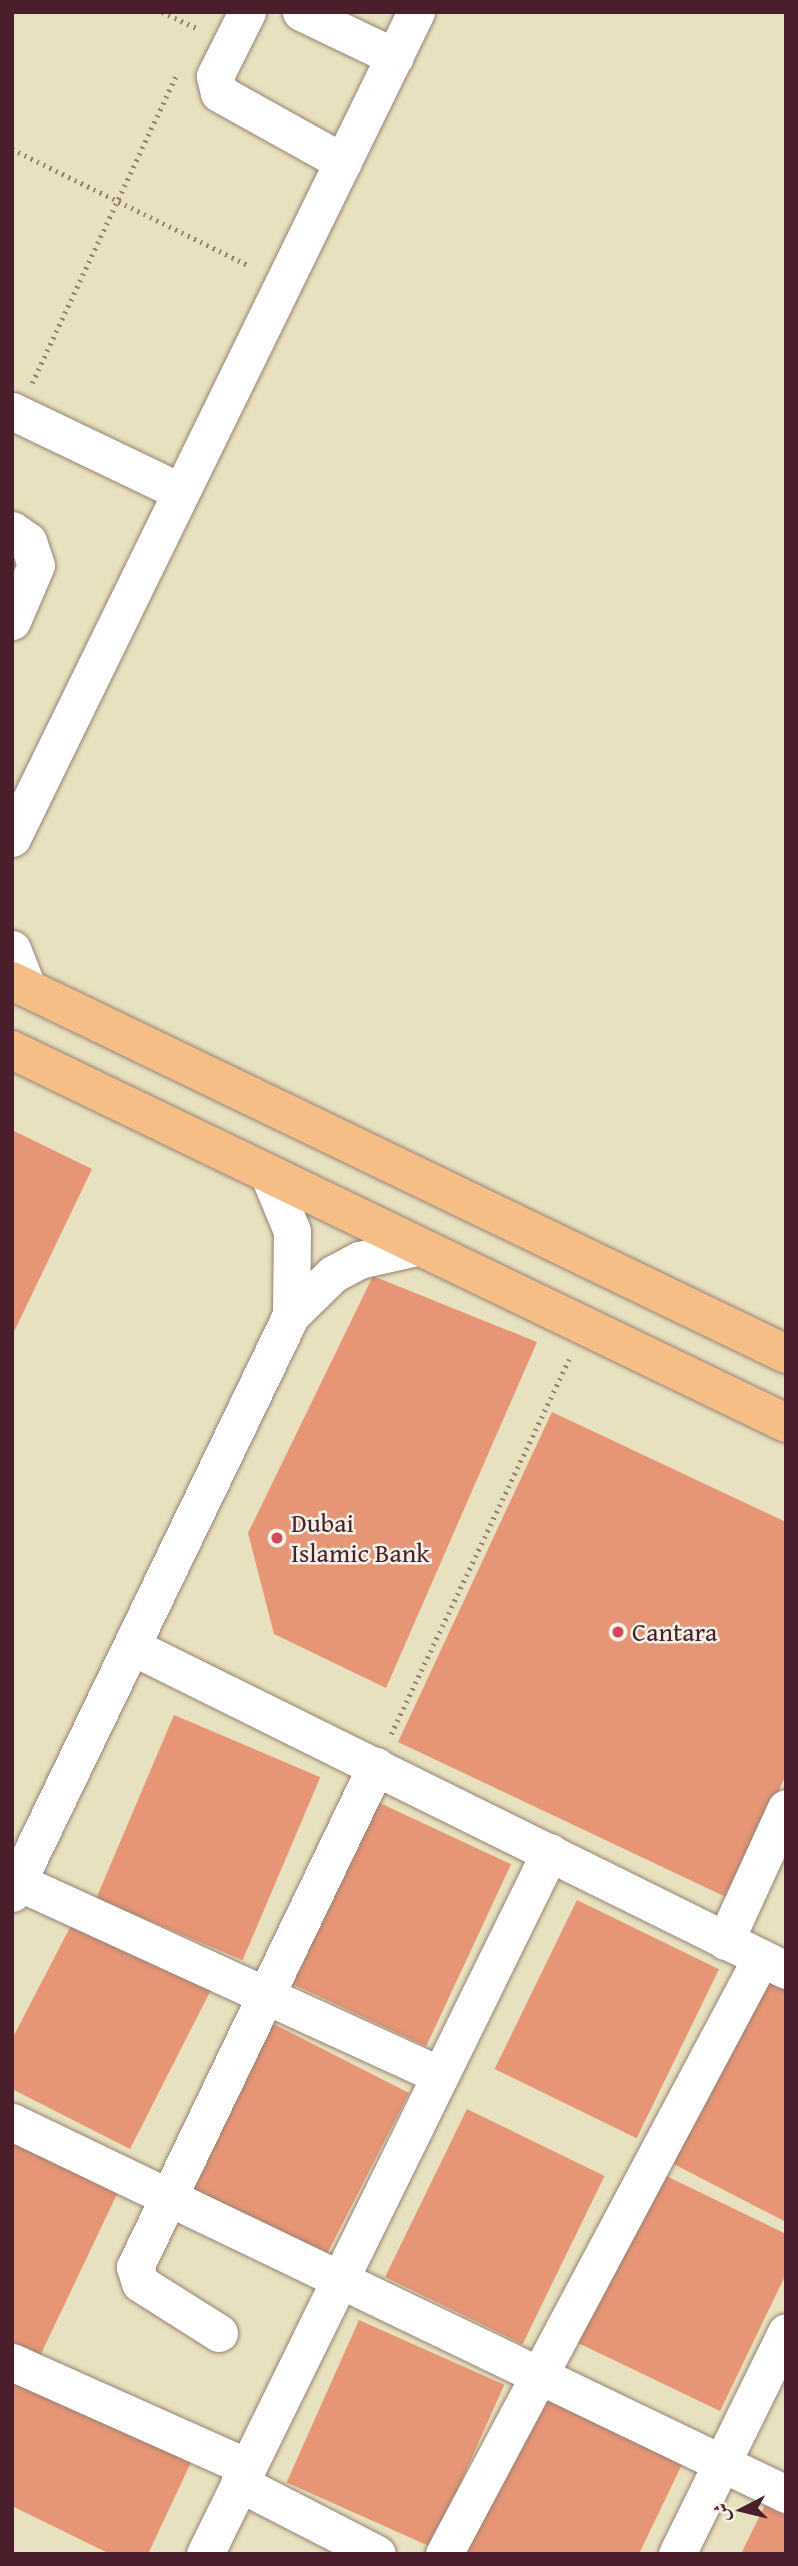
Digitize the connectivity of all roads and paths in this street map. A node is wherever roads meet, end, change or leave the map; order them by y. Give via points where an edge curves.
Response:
1 (247, 12) edge
2 (301, 12) edge
3 (416, 12) edge
4 (202, 21) dead end
5 (192, 41) dead end
6 (395, 57) junction
7 (180, 66) dead end
8 (12, 149) edge
9 (343, 162) junction
10 (116, 200) junction
11 (283, 283) junction
12 (14, 417) edge
13 (181, 492) junction
14 (12, 530) edge
15 (12, 621) edge
16 (12, 838) edge
17 (12, 949) edge
18 (20, 984) edge
19 (13, 1051) edge
20 (270, 1178) junction
21 (416, 1247) junction
22 (292, 1315) junction
23 (584, 1326) junction
24 (786, 1354) edge
25 (786, 1423) edge
26 (133, 1647) junction
27 (376, 1766) junction
28 (786, 1808) edge
29 (550, 1852) junction
30 (15, 1888) edge
31 (725, 1941) junction
32 (773, 1964) edge
33 (265, 1995) junction
34 (440, 2075) junction
35 (12, 2122) edge
36 (168, 2197) junction
37 (340, 2280) junction
38 (786, 2332) edge
39 (219, 2333) dead end
40 (12, 2362) edge
41 (535, 2374) junction
42 (722, 2463) junction
43 (243, 2475) junction
44 (786, 2494) edge
45 (205, 2554) edge
46 (377, 2554) edge
47 (444, 2554) edge
48 (677, 2554) edge

1 - 9 street via 215,76 219,93
2 - 6 street
3 - 6 street
4 - 5 path
6 - 9 street
7 - 10 path
8 - 10 path
9 - 11 street
10 - 11 path
10 - 12 path
11 - 13 street
12 - 13 street
13 - 16 street
14 - 15 street via 28,541 36,565
17 - 18 street
18 - 24 main road
19 - 20 main road
20 - 21 main road
20 - 22 street via 292,1231
21 - 22 street via 359,1260 333,1274
21 - 23 main road
22 - 26 street
23 - 25 main road
23 - 27 path
26 - 27 street
26 - 30 street
27 - 29 street
27 - 33 street
28 - 31 street
29 - 31 street
29 - 34 street
30 - 33 street
31 - 32 street
32 - 41 street
33 - 34 street
33 - 36 street
34 - 37 street
35 - 36 street
36 - 37 street
36 - 39 street via 136,2262 136,2279
37 - 41 street
37 - 43 street
38 - 42 street
40 - 43 street
41 - 42 street
41 - 47 street
42 - 44 street
42 - 48 street
43 - 45 street
43 - 46 street

